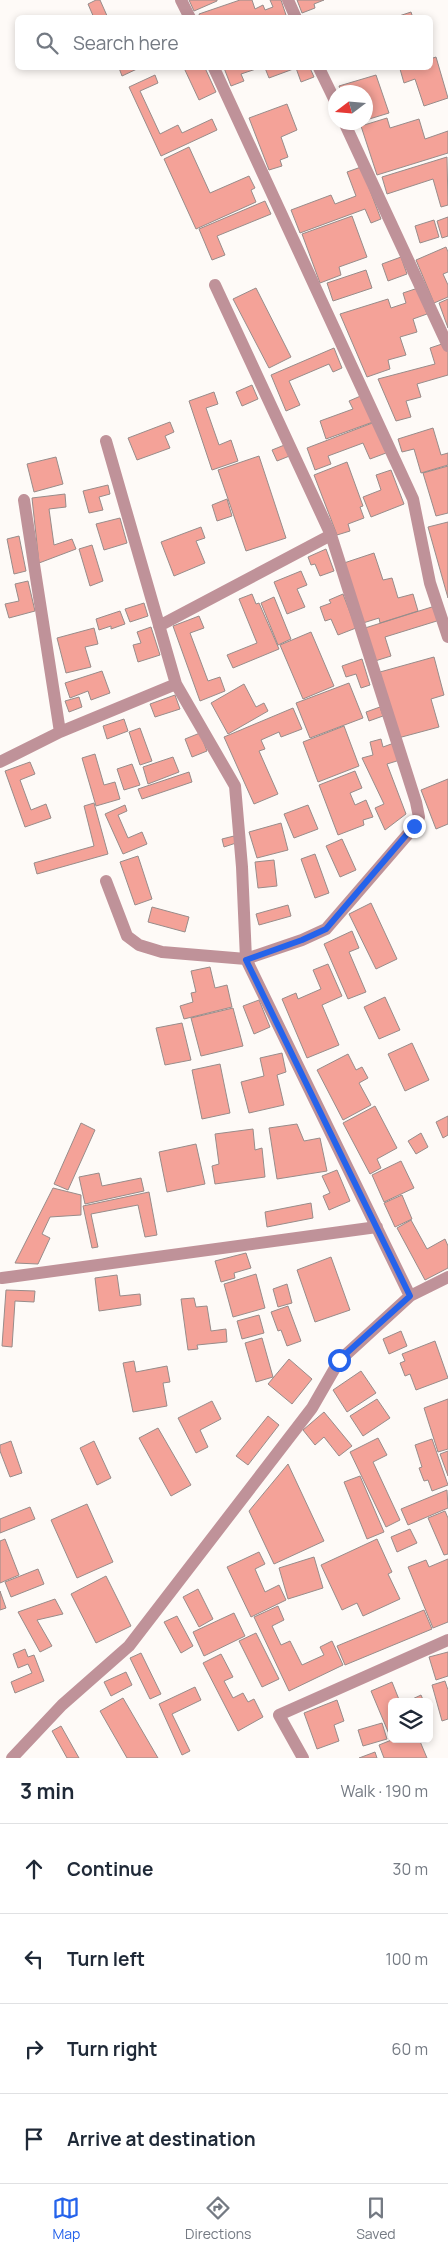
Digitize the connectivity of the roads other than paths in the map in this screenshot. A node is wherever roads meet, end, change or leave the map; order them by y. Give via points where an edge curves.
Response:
1 (181, 0) edge
2 (288, 0) edge
3 (188, 15) edge
4 (295, 15) edge
5 (215, 70) edge
6 (320, 70) edge
7 (328, 87) edge
8 (348, 130) edge
9 (215, 285) dead end
10 (448, 346) edge
11 (106, 441) dead end
12 (24, 500) dead end
13 (331, 534) junction
14 (158, 626) junction
15 (448, 637) edge
16 (176, 684) junction
17 (60, 732) junction
18 (0, 762) edge
19 (106, 881) dead end
20 (246, 960) junction
21 (377, 1227) junction
22 (448, 1277) edge
23 (2, 1278) dead end
24 (410, 1296) junction
25 (448, 1640) edge
26 (12, 1758) edge
27 (303, 1758) edge

1 - 3 street
2 - 4 street
5 - 15 street via 413,499 430,583
6 - 7 street
8 - 10 street
9 - 13 street
11 - 14 street
12 - 17 street
13 - 14 street
13 - 20 street via 419,818 326,929
14 - 16 street
16 - 17 street
16 - 20 street via 235,786
17 - 18 street
19 - 20 street via 127,936 139,945 162,952
20 - 21 street
21 - 23 street
21 - 24 street
22 - 24 street
24 - 26 street via 339,1360 312,1408 129,1646 62,1705
25 - 27 street via 280,1715

